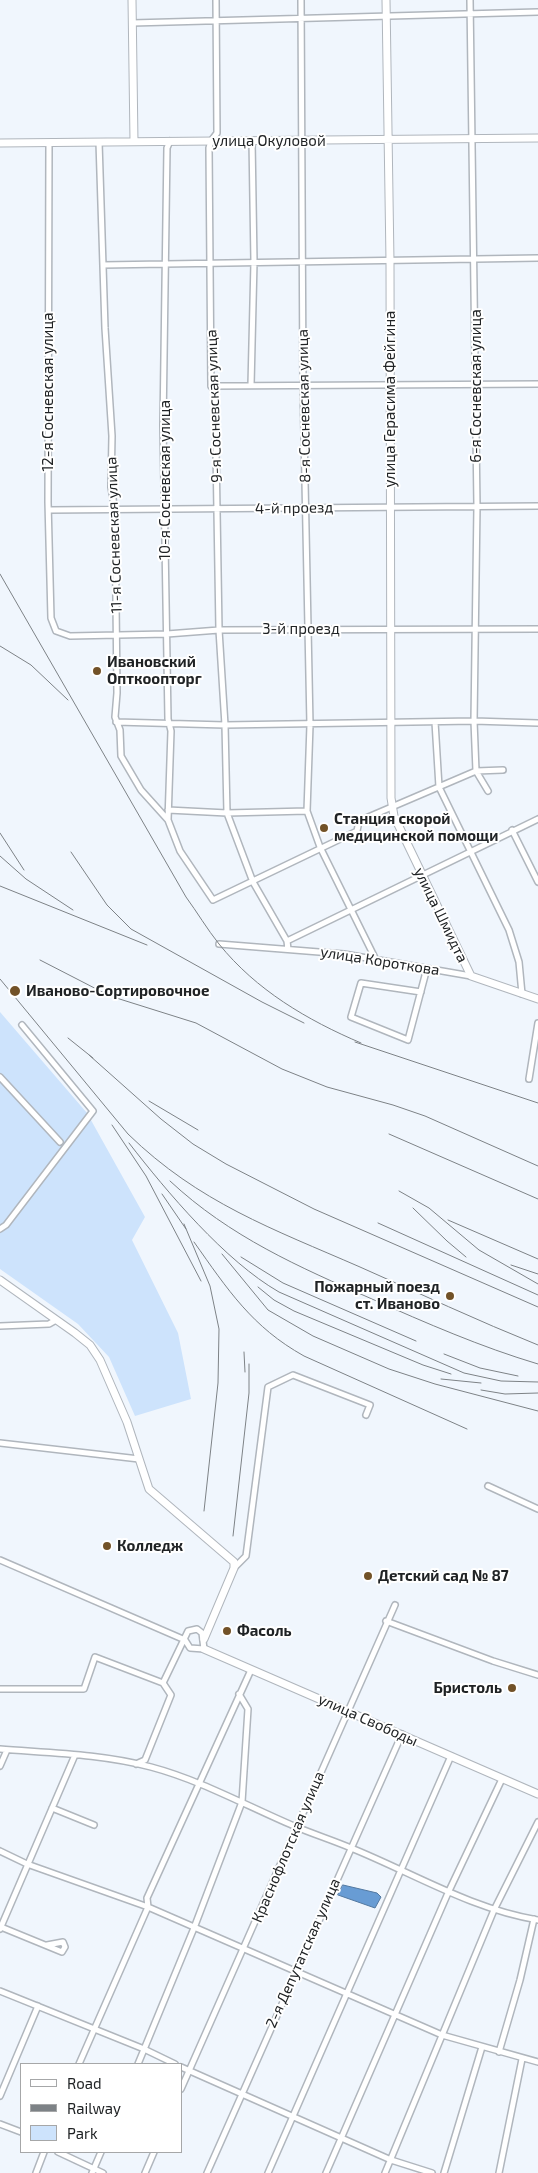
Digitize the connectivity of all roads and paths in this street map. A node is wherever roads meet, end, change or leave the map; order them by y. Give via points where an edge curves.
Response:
1 (132, 0) edge
2 (216, 0) edge
3 (301, 0) edge
4 (386, 0) edge
5 (470, 0) edge
6 (538, 12) edge
7 (470, 15) junction
8 (386, 17) junction
9 (302, 18) junction
10 (216, 19) junction
11 (132, 23) junction
12 (471, 138) junction
13 (538, 138) edge
14 (252, 140) junction
15 (387, 140) junction
16 (134, 141) junction
17 (170, 141) junction
18 (211, 141) junction
19 (303, 141) junction
20 (99, 142) junction
21 (0, 143) edge
22 (49, 143) junction
23 (538, 258) edge
24 (475, 259) junction
25 (390, 261) junction
26 (254, 262) junction
27 (210, 263) junction
28 (302, 263) junction
29 (167, 264) junction
30 (103, 265) junction
31 (390, 383) junction
32 (303, 384) junction
33 (476, 384) junction
34 (538, 384) edge
35 (251, 385) junction
36 (211, 386) junction
37 (305, 506) junction
38 (477, 506) junction
39 (538, 506) edge
40 (390, 508) junction
41 (50, 510) junction
42 (165, 510) junction
43 (217, 510) junction
44 (115, 511) junction
45 (391, 628) junction
46 (475, 628) junction
47 (538, 629) edge
48 (219, 630) junction
49 (307, 630) junction
50 (64, 634) joint
51 (167, 634) junction
52 (117, 635) junction
53 (117, 722) junction
54 (435, 722) junction
55 (474, 722) junction
56 (392, 723) junction
57 (538, 723) edge
58 (169, 724) junction
59 (225, 725) junction
60 (310, 726) junction
61 (504, 770) dead end
62 (476, 771) junction
63 (439, 787) junction
64 (488, 790) dead end
65 (391, 798) joint
66 (392, 808) junction
67 (168, 810) junction
68 (307, 812) junction
69 (227, 814) junction
70 (538, 819) edge
71 (168, 820) junction
72 (512, 830) junction
73 (320, 847) junction
74 (470, 852) junction
75 (422, 876) junction
76 (253, 882) junction
77 (538, 882) edge
78 (351, 909) junction
79 (287, 941) junction
80 (219, 944) dead end
81 (288, 949) junction
82 (376, 960) junction
83 (427, 968) junction
84 (471, 976) junction
85 (421, 992) junction
86 (522, 994) junction
87 (538, 999) edge
88 (538, 1023) edge
89 (22, 1025) dead end
90 (0, 1077) edge
91 (529, 1079) dead end
92 (60, 1142) dead end
93 (0, 1229) edge
94 (0, 1280) edge
95 (56, 1320) junction
96 (0, 1326) edge
97 (366, 1415) dead end
98 (0, 1444) edge
99 (139, 1459) junction
100 (488, 1486) dead end
101 (538, 1509) edge
102 (0, 1560) edge
103 (234, 1568) junction
104 (395, 1605) dead end
105 (386, 1621) junction
106 (204, 1639) junction
107 (185, 1640) junction
108 (200, 1648) junction
109 (251, 1670) junction
110 (538, 1675) edge
111 (163, 1683) junction
112 (0, 1689) edge
113 (239, 1694) junction
114 (347, 1710) junction
115 (402, 1734) junction
116 (0, 1750) edge
117 (7, 1750) junction
118 (75, 1755) junction
119 (451, 1756) junction
120 (136, 1764) junction
121 (0, 1766) edge
122 (502, 1779) junction
123 (198, 1784) junction
124 (538, 1794) edge
125 (242, 1802) junction
126 (52, 1808) junction
127 (538, 1822) edge
128 (94, 1825) dead end
129 (296, 1827) junction
130 (351, 1848) junction
131 (0, 1851) edge
132 (27, 1864) junction
133 (400, 1870) junction
134 (448, 1893) junction
135 (148, 1907) junction
136 (494, 1910) junction
137 (536, 1920) edge
138 (1, 1928) edge
139 (194, 1928) junction
140 (47, 1945) dead end
141 (243, 1950) junction
142 (294, 1973) junction
143 (0, 1991) edge
144 (345, 1994) junction
145 (38, 2006) junction
146 (394, 2016) junction
147 (95, 2030) junction
148 (442, 2035) junction
149 (482, 2047) junction
150 (144, 2049) junction
151 (499, 2052) junction
152 (522, 2059) junction
153 (538, 2062) edge
154 (79, 2063) edge
155 (138, 2063) edge
156 (173, 2063) edge
157 (182, 2068) edge
158 (189, 2071) junction
159 (182, 2088) edge
160 (242, 2094) junction
161 (0, 2096) edge
162 (292, 2116) junction
163 (0, 2124) edge
164 (20, 2132) edge
165 (342, 2138) junction
166 (44, 2153) edge
167 (60, 2153) edge
168 (101, 2153) edge
169 (154, 2153) edge
170 (391, 2160) junction
171 (93, 2171) edge
172 (36, 2173) edge
173 (103, 2173) edge
174 (145, 2173) edge
175 (207, 2173) edge
176 (268, 2173) edge
177 (326, 2173) edge
178 (385, 2173) edge
179 (432, 2173) edge
180 (444, 2173) edge
181 (499, 2173) edge

1 - 11 street
2 - 10 street, 9-я Сосневская улица
3 - 9 street, 8-я Сосневская улица
4 - 8 street, улица Герасима Фейгина
5 - 7 street, 6-я Сосневская улица
6 - 7 street
7 - 8 street
7 - 12 street, 6-я Сосневская улица
8 - 9 street
8 - 15 street, улица Герасима Фейгина
9 - 10 street
9 - 19 street, 8-я Сосневская улица
10 - 11 street
10 - 18 street, 9-я Сосневская улица via 217,133
11 - 16 street
12 - 13 street, улица Окуловой
12 - 15 street, улица Окуловой
12 - 24 street, 6-я Сосневская улица
14 - 18 street, улица Окуловой
14 - 19 street, улица Окуловой
14 - 26 street
15 - 19 street, улица Окуловой
15 - 25 street, улица Герасима Фейгина
16 - 17 street, улица Окуловой
16 - 20 street, улица Окуловой
17 - 18 street, улица Окуловой
17 - 29 street, 10-я Сосневская улица
18 - 27 street, 9-я Сосневская улица
19 - 28 street, 8-я Сосневская улица
20 - 22 street, улица Окуловой
20 - 30 street, 11-я Сосневская улица
21 - 22 street, улица Окуловой
22 - 41 street, 12-я Сосневская улица
23 - 24 street
24 - 25 street
24 - 33 street, 6-я Сосневская улица
25 - 28 street
25 - 31 street, улица Герасима Фейгина
26 - 27 street
26 - 28 street
26 - 35 street
27 - 29 street
27 - 36 street, 9-я Сосневская улица
28 - 32 street, 8-я Сосневская улица
29 - 30 street
29 - 42 street, 10-я Сосневская улица via 163,425
30 - 44 street, 11-я Сосневская улица via 112,436 111,487
31 - 32 street
31 - 33 street
31 - 40 street, улица Герасима Фейгина
32 - 35 street
32 - 37 street, 8-я Сосневская улица
33 - 34 street
33 - 38 street, 6-я Сосневская улица
35 - 36 street
36 - 43 street, 9-я Сосневская улица via 215,392
37 - 40 street, 4-й проезд
37 - 43 street, 4-й проезд
37 - 49 street, 8-я Сосневская улица
38 - 39 street, 4-й проезд
38 - 40 street, 4-й проезд
38 - 46 street, 6-я Сосневская улица
40 - 45 street, улица Герасима Фейгина
41 - 44 street, 4-й проезд
41 - 50 street, 12-я Сосневская улица via 51,618 56,631
42 - 43 street, 4-й проезд
42 - 44 street, 4-й проезд
42 - 51 street, 10-я Сосневская улица
43 - 48 street, 9-я Сосневская улица
44 - 52 street, 11-я Сосневская улица
45 - 46 street, 3-й проезд
45 - 49 street, 3-й проезд
45 - 56 street, улица Герасима Фейгина
46 - 47 street, 3-й проезд
46 - 55 street, 6-я Сосневская улица
48 - 49 street, 3-й проезд
48 - 51 street, 3-й проезд
48 - 59 street, 9-я Сосневская улица
49 - 60 street, 8-я Сосневская улица
50 - 52 street, 3-й проезд
51 - 52 street, 3-й проезд
51 - 58 street, 10-я Сосневская улица
52 - 53 street, 11-я Сосневская улица
53 - 58 street
53 - 71 street, 11-я Сосневская улица via 121,756 141,790
54 - 55 street
54 - 56 street
54 - 63 street
55 - 57 street
55 - 62 street, 6-я Сосневская улица
56 - 60 street
56 - 65 street, улица Герасима Фейгина
58 - 59 street
58 - 67 street, 10-я Сосневская улица
59 - 60 street
59 - 69 street, 9-я Сосневская улица
60 - 68 street, 8-я Сосневская улица
61 - 62 street
62 - 63 street
62 - 64 street
63 - 66 street
63 - 74 street
65 - 66 street, улица Шмидта
66 - 73 street via 360,821 357,831
66 - 75 street, улица Шмидта
67 - 69 street
67 - 71 street, 10-я Сосневская улица
68 - 69 street
68 - 73 street
69 - 76 street, 9-я Сосневская улица
70 - 72 street
71 - 76 street, 11-я Сосневская улица via 180,851 213,900
72 - 74 street
72 - 77 street
73 - 76 street
73 - 78 street
74 - 75 street
74 - 86 street via 509,930 519,962
75 - 78 street
75 - 84 street, улица Шмидта
76 - 79 street, 9-я Сосневская улица
78 - 79 street
78 - 82 street
79 - 81 street
80 - 81 street, улица Короткова
81 - 82 street, улица Короткова
82 - 83 street, улица Короткова
83 - 84 street, улица Короткова
83 - 85 street
84 - 86 street, улица Короткова
85 - 85 street via 408,1040 351,1017 361,982
86 - 87 street, улица Короткова
88 - 91 street
89 - 93 street via 93,1110
90 - 92 street
94 - 95 street
95 - 96 street via 49,1324
95 - 99 street via 90,1346 100,1360
97 - 103 street via 370,1405 294,1375 268,1387 246,1556
98 - 99 street
99 - 103 street via 149,1489 234,1562
100 - 101 street
102 - 107 street
103 - 106 street
104 - 105 street, Краснофлотская улица
105 - 110 street
105 - 114 street, Краснофлотская улица
106 - 107 street via 200,1630 194,1629 188,1632
106 - 108 street
107 - 108 street via 190,1648
107 - 111 street
108 - 109 street, улица Свободы
109 - 113 street
109 - 114 street, улица Свободы
111 - 112 street via 95,1657 84,1689
111 - 120 street via 171,1695 145,1760
113 - 123 street
113 - 125 street via 248,1709
114 - 115 street, улица Свободы
114 - 129 street, Краснофлотская улица
115 - 119 street, улица Свободы
115 - 130 street, 2-я Депутатская улица
116 - 117 street
117 - 118 street
117 - 121 street
118 - 120 street
118 - 126 street
119 - 122 street, улица Свободы
119 - 133 street
120 - 123 street
122 - 124 street, улица Свободы
122 - 134 street
123 - 125 street
123 - 135 street via 147,1898
125 - 129 street
125 - 139 street
126 - 128 street
126 - 132 street
127 - 136 street
129 - 130 street
129 - 141 street, Краснофлотская улица
130 - 133 street
130 - 142 street, 2-я Депутатская улица
131 - 132 street
132 - 135 street
132 - 138 street
133 - 134 street
133 - 144 street
134 - 136 street
134 - 146 street
135 - 139 street
135 - 147 street
136 - 137 street
136 - 148 street
137 - 151 street
138 - 140 street
139 - 141 street
139 - 150 street
141 - 142 street
141 - 158 street, Краснофлотская улица
142 - 144 street
142 - 160 street, 2-я Депутатская улица
143 - 145 street
144 - 146 street
144 - 162 street
145 - 147 street
145 - 161 street
146 - 148 street
146 - 165 street
147 - 150 street
147 - 154 street
148 - 149 street
148 - 170 street
149 - 151 street
149 - 180 street
150 - 155 street
150 - 156 street
151 - 152 street
152 - 153 street
152 - 181 street
157 - 158 street
158 - 159 street, Краснофлотская улица
158 - 160 street
160 - 162 street
160 - 175 street, 2-я Депутатская улица
162 - 165 street
162 - 176 street
163 - 164 street
165 - 170 street
165 - 177 street
166 - 172 street
167 - 171 street
168 - 171 street
169 - 174 street
170 - 178 street
170 - 179 street
171 - 173 street

